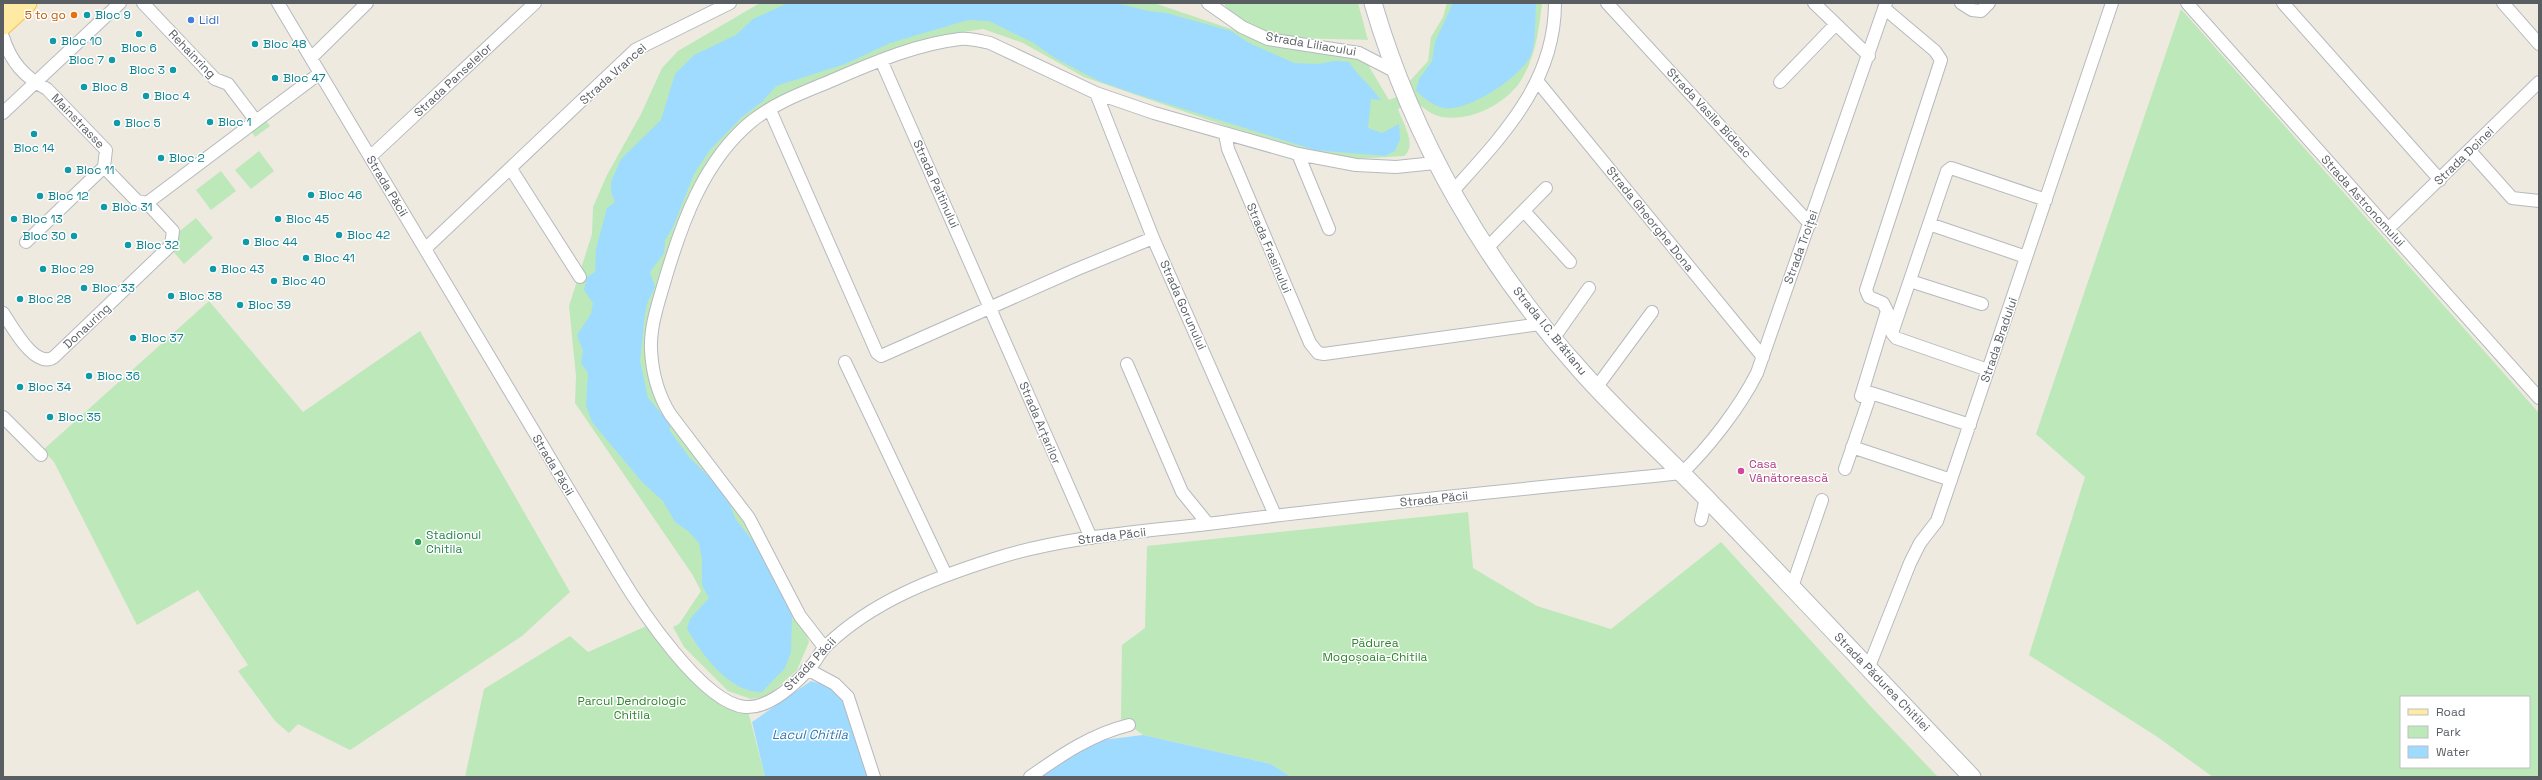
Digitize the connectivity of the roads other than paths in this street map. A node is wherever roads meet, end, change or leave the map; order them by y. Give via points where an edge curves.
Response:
1 (5, 3) edge
2 (27, 3) edge
3 (120, 3) edge
4 (143, 3) edge
5 (278, 3) edge
6 (367, 3) edge
7 (535, 3) edge
8 (730, 3) edge
9 (1208, 3) edge
10 (1373, 3) edge
11 (1555, 3) edge
12 (1608, 3) edge
13 (1814, 3) edge
14 (1962, 3) edge
15 (1989, 3) edge
16 (2112, 3) edge
17 (2187, 3) edge
18 (2283, 3) edge
19 (2503, 3) edge
20 (3, 5) edge
21 (1885, 6) edge
22 (1836, 24) junction
23 (3, 25) edge
24 (3, 37) edge
25 (2539, 44) edge
26 (1869, 56) junction
27 (7, 57) edge
28 (311, 58) junction
29 (881, 60) junction
30 (1394, 71) junction
31 (320, 73) junction
32 (1538, 82) junction
33 (1780, 82) dead end
34 (2539, 82) edge
35 (35, 83) junction
36 (1096, 93) junction
37 (770, 110) junction
38 (3, 113) edge
39 (256, 121) junction
40 (1225, 134) junction
41 (2470, 151) junction
42 (1298, 154) junction
43 (370, 157) junction
44 (1435, 163) junction
45 (104, 167) junction
46 (511, 169) junction
47 (2440, 180) junction
48 (1546, 188) dead end
49 (1452, 192) junction
50 (2046, 200) junction
51 (2539, 201) edge
52 (147, 203) junction
53 (1524, 211) junction
54 (1810, 224) junction
55 (1929, 224) junction
56 (1329, 229) dead end
57 (2388, 229) junction
58 (1153, 238) junction
59 (26, 242) dead end
60 (1487, 248) junction
61 (425, 249) junction
62 (2026, 257) junction
63 (1570, 262) dead end
64 (580, 277) dead end
65 (1910, 281) junction
66 (1589, 288) dead end
67 (1982, 304) dead end
68 (991, 308) junction
69 (1652, 312) dead end
70 (3, 313) edge
71 (1540, 324) junction
72 (1553, 339) junction
73 (1763, 356) junction
74 (845, 362) dead end
75 (1127, 364) dead end
76 (1988, 370) junction
77 (1596, 388) junction
78 (1861, 396) dead end
79 (2539, 398) edge
80 (3, 417) edge
81 (1970, 425) junction
82 (1852, 447) junction
83 (41, 455) dead end
84 (1845, 469) dead end
85 (1682, 473) junction
86 (1951, 480) junction
87 (1706, 498) junction
88 (1822, 500) dead end
89 (1275, 515) junction
90 (1701, 520) dead end
91 (1208, 524) junction
92 (1091, 538) junction
93 (946, 575) junction
94 (1792, 587) junction
95 (824, 647) junction
96 (807, 669) junction
97 (1868, 669) junction
98 (1129, 725) dead end
99 (874, 777) edge
100 (1030, 777) edge
101 (1972, 777) edge

1 - 20 main road
2 - 23 main road
3 - 35 street
4 - 39 street, Rehainring via 215,79 228,84
5 - 28 street, Strada Păcii
6 - 28 street
7 - 43 street, Strada Panselelor
8 - 46 street, Strada Vrancei via 635,50
9 - 30 street, Strada Liliacului via 1242,27 1268,39 1359,53
10 - 30 main road, Strada I.C. Brătianu
11 - 32 street via 1550,45
12 - 54 street, Strada Vasile Bideac
13 - 22 street
14 - 15 street via 1981,11
16 - 50 street, Strada Bradului
17 - 57 street, Strada Astronomului
18 - 47 street
19 - 25 street
21 - 26 street, Strada Troiței
21 - 78 street via 1942,60 1866,290 1868,297 1883,303 1887,311
22 - 26 street
22 - 33 street
24 - 27 street
26 - 54 street, Strada Troiței
27 - 35 street
28 - 31 street, Strada Păcii
29 - 36 street via 960,39 973,39 990,43
29 - 37 street via 794,96
29 - 68 street, Strada Paltinului
30 - 44 main road, Strada I.C. Brătianu
31 - 39 street
31 - 43 street, Strada Păcii
32 - 49 street via 1504,133
32 - 73 street, Strada Gheorghe Dona
34 - 41 street, Strada Doinei
35 - 38 street
35 - 45 street, Mainstrasse via 47,89 106,150
36 - 40 street
36 - 58 street, Strada Gorunului
37 - 68 street via 877,353 886,356
37 - 95 street via 752,121 739,134 716,161 696,194 677,241 654,321 652,372 659,397 748,518 800,616
39 - 52 street
40 - 42 street
40 - 71 street, Strada Frasinului via 1228,149 1310,343 1318,353
41 - 47 street, Strada Doinei
41 - 51 street via 2512,198
42 - 44 street via 1356,165 1396,167
42 - 56 street
43 - 61 street, Strada Păcii
44 - 49 main road, Strada I.C. Brătianu
45 - 52 street, Mainstrasse via 137,201
45 - 59 street, Mainstrasse
46 - 61 street, Strada Vrancei
46 - 64 street
47 - 57 street, Strada Doinei
48 - 53 street
49 - 60 main road, Strada I.C. Brătianu
50 - 55 street via 1948,168
50 - 62 street, Strada Bradului
52 - 70 street, Donauring via 173,231 171,245 54,357 47,361 40,359 17,335
53 - 60 street
53 - 63 street
54 - 73 street, Strada Troiței
55 - 62 street
55 - 65 street
57 - 79 street, Strada Astronomului
58 - 68 street
58 - 89 street, Strada Gorunului
60 - 71 main road, Strada I.C. Brătianu
61 - 96 street, Strada Păcii via 651,624 712,692 729,704 747,707 764,704 779,695
62 - 76 street, Strada Bradului
65 - 67 street
65 - 76 street via 1893,336
66 - 72 street
68 - 92 street, Strada Arțarilor
69 - 77 street
71 - 72 main road, Strada I.C. Brătianu
72 - 77 main road, Strada I.C. Brătianu
73 - 85 street, Strada Troiței via 1743,397 1695,460
74 - 93 street
75 - 91 street via 1182,492
76 - 81 street, Strada Bradului
77 - 85 main road, Strada I.C. Brătianu
80 - 83 street
81 - 82 street via 1871,393
81 - 86 street, Strada Bradului
82 - 84 street
82 - 86 street
85 - 87 main road, Strada I.C. Brătianu
85 - 89 street, Strada Păcii
86 - 97 street, Strada Bradului via 1937,521 1920,543 1910,563
87 - 90 street
87 - 94 main road, Strada I.C. Brătianu
88 - 94 street
89 - 91 street, Strada Păcii
91 - 92 street, Strada Păcii
92 - 93 street, Strada Păcii via 1037,546
93 - 95 street, Strada Păcii via 871,610
94 - 97 main road, Strada Pădurea Chitilei
95 - 96 street, Strada Păcii
96 - 99 street via 835,684 848,698
97 - 101 main road, Strada Pădurea Chitilei
98 - 100 street via 1111,729 1065,752

